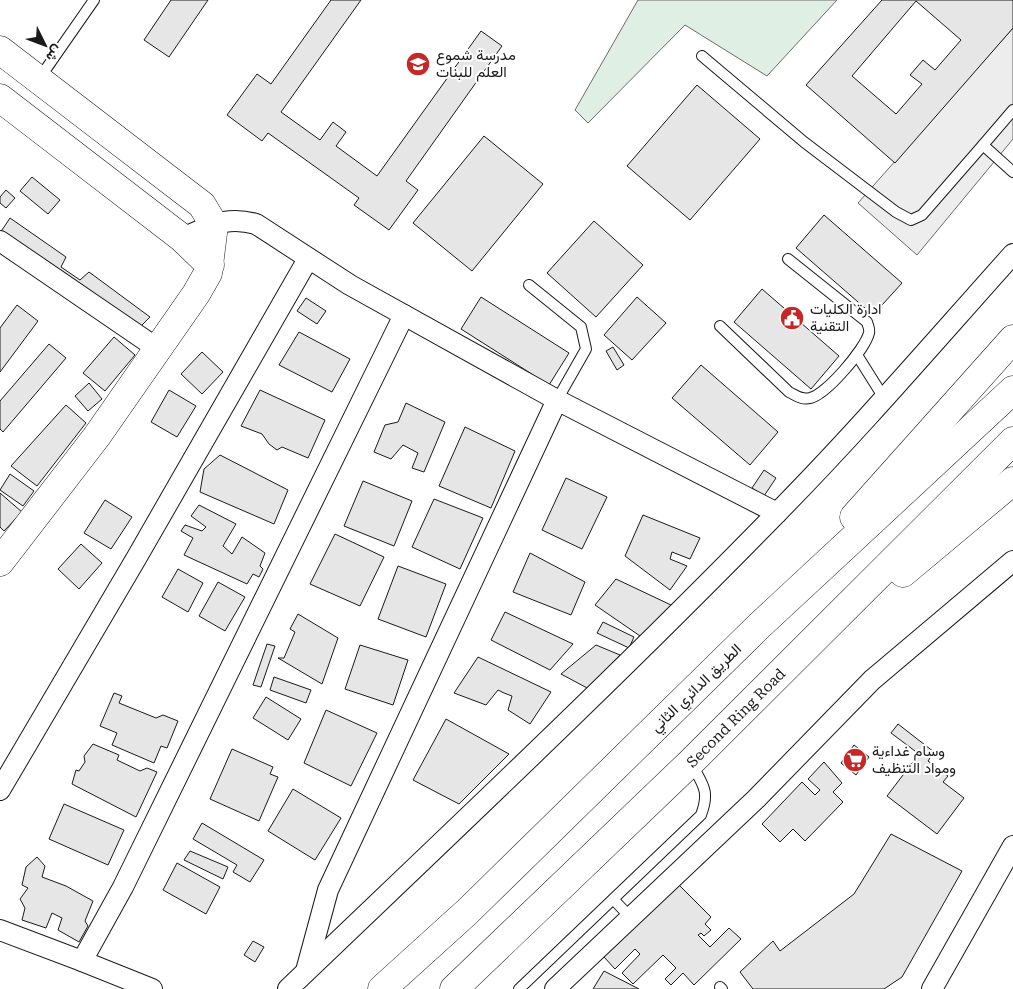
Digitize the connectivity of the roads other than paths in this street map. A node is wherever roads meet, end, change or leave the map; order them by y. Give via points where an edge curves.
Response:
1 (94, 0) edge
2 (0, 50) edge
3 (702, 56) dead end
4 (38, 80) junction
5 (0, 98) edge
6 (1013, 110) edge
7 (983, 145) junction
8 (1013, 172) edge
9 (214, 225) junction
10 (182, 238) junction
11 (0, 241) edge
12 (1013, 254) edge
13 (308, 259) junction
14 (788, 259) dead end
15 (210, 265) junction
16 (529, 285) dead end
17 (404, 315) junction
18 (720, 326) dead end
19 (1013, 339) edge
20 (158, 349) junction
21 (857, 355) junction
22 (1013, 390) edge
23 (884, 398) junction
24 (558, 400) junction
25 (1013, 441) edge
26 (1013, 482) edge
27 (777, 513) junction
28 (1013, 561) edge
29 (0, 562) edge
30 (759, 626) junction
31 (795, 660) junction
32 (691, 762) junction
33 (0, 790) edge
34 (1013, 846) edge
35 (614, 900) junction
36 (631, 918) junction
37 (0, 930) edge
38 (82, 961) junction
39 (306, 972) junction
40 (152, 989) edge
41 (288, 989) edge
42 (382, 989) edge
43 (454, 989) edge
44 (519, 989) edge
45 (556, 989) edge
46 (932, 989) edge

1 - 4 lane
2 - 4 main road
3 - 7 lane via 804,142 911,220 922,215
4 - 9 main road via 202,205
5 - 10 main road
6 - 7 lane
7 - 8 lane
9 - 10 street
9 - 13 street via 239,219 256,224
9 - 15 main road
10 - 15 main road
11 - 20 street
12 - 23 street
13 - 17 street
13 - 33 street
14 - 21 lane via 867,322 869,334
15 - 20 main road via 196,294
16 - 24 lane via 581,327 585,340 586,349
17 - 24 street
17 - 38 street via 123,887
18 - 21 lane via 789,392 801,399 812,398 822,391
19 - 30 main road
20 - 29 main road via 97,436
21 - 23 lane
22 - 30 main road, الطريق الدائري الثاني
23 - 27 street
24 - 27 street
24 - 39 street via 328,890
25 - 31 main road, Second Ring Road
26 - 31 main road
27 - 39 street via 596,695
28 - 36 street via 872,680 756,799
30 - 42 main road, الطريق الدائري الثاني via 467,912
31 - 32 main road, Second Ring Road
32 - 35 lane via 706,790 701,815
32 - 43 main road, Second Ring Road
34 - 46 street
35 - 36 lane
35 - 44 lane
36 - 45 street
37 - 38 street
38 - 40 street
39 - 41 street

